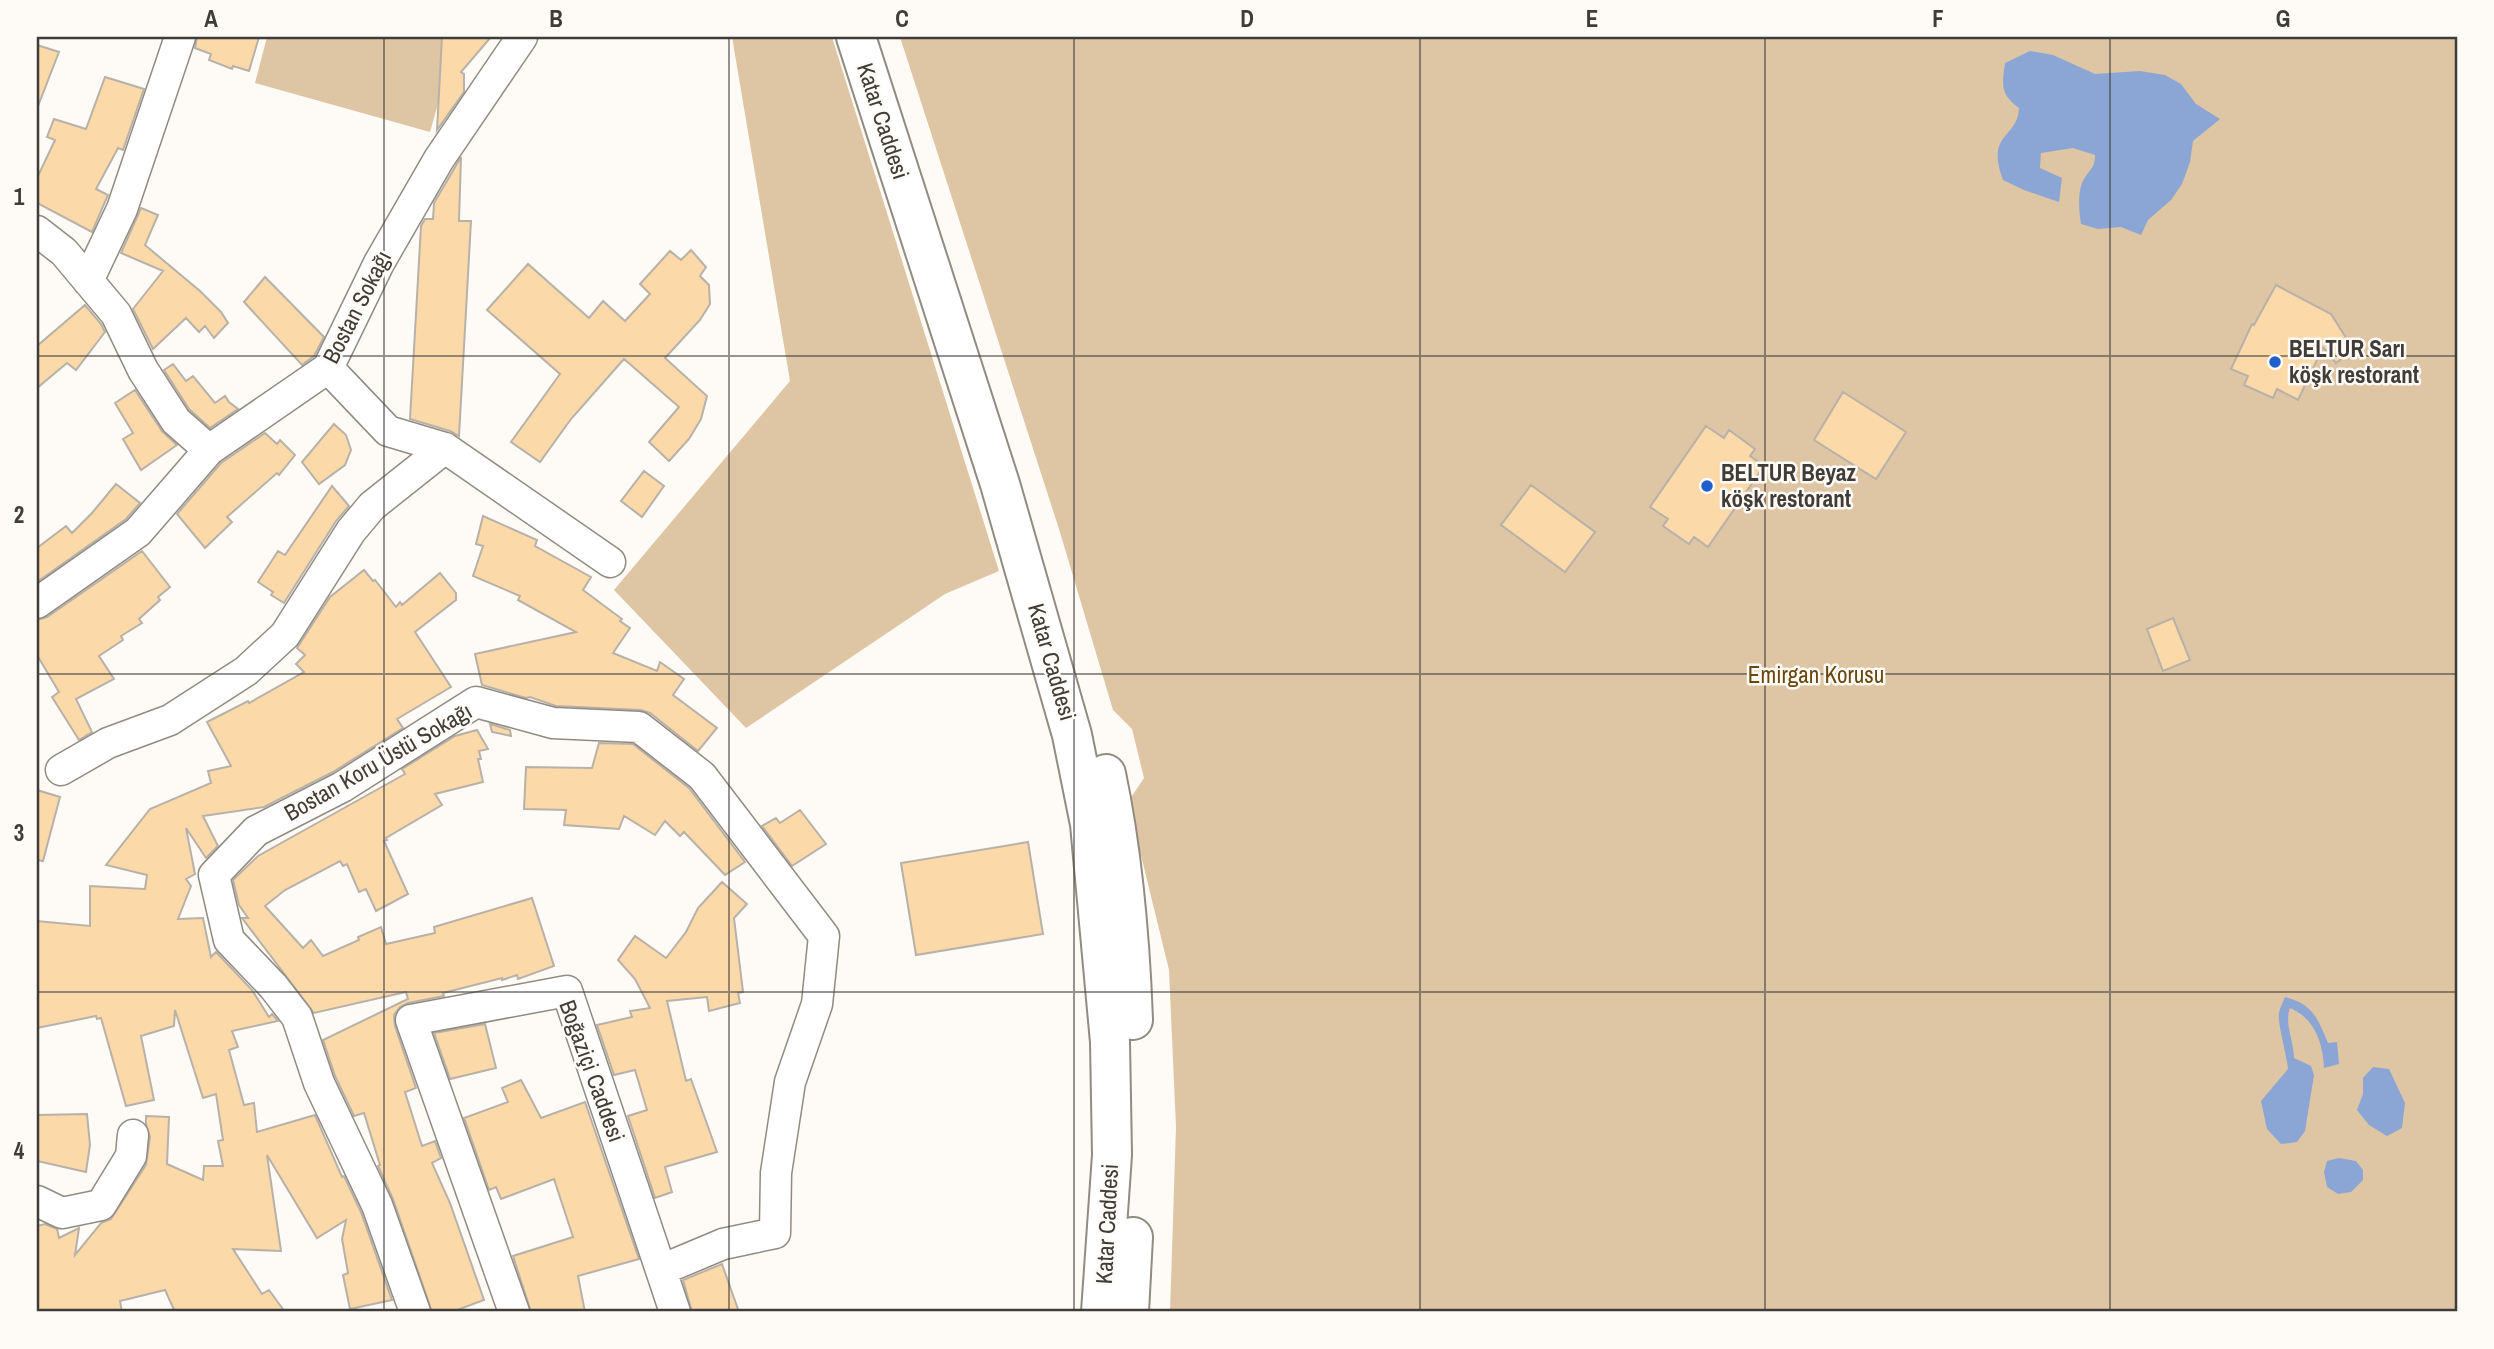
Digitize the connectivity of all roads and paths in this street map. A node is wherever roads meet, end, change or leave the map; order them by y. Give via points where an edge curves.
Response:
1 (180, 37) edge
2 (522, 37) edge
3 (856, 37) edge
4 (884, 37) edge
5 (37, 231) edge
6 (88, 281) junction
7 (328, 368) junction
8 (445, 448) junction
9 (209, 450) junction
10 (610, 562) dead end
11 (37, 603) edge
12 (61, 770) dead end
13 (133, 1135) dead end
14 (37, 1201) edge
15 (661, 1270) junction
16 (415, 1312) edge
17 (514, 1312) edge
18 (675, 1312) edge
19 (1101, 1312) edge
20 (1129, 1312) edge

1 - 6 street via 122,209
2 - 7 street, Bostan Sokağı via 439,159 379,263
3 - 19 main road, Katar Caddesi via 1004,498 1072,734 1087,811 1110,1042 1112,1155
4 - 20 main road, Katar Caddesi via 1090,704 1118,831 1129,940 1138,1133
5 - 6 street via 64,252
6 - 9 street via 116,314 143,370 176,421
7 - 8 street via 388,431
7 - 9 street, Bostan Sokağı
8 - 10 street
8 - 12 street via 372,506 285,635 246,671 170,720 108,743
9 - 11 street, Bostan Sokağı via 138,532
13 - 14 street via 131,1156 101,1205 62,1213
15 - 16 street, Bostan Koru Üstü Sokağı via 723,1244 775,1233 776,1173 788,1095 817,1004 824,936 702,776 639,727 553,723 476,702 342,787 256,831 214,875 229,940 297,1017 318,1083 377,1205
15 - 17 street, Boğaziçi Caddesi via 567,990 411,1020
15 - 18 street, Boğaziçi Caddesi

